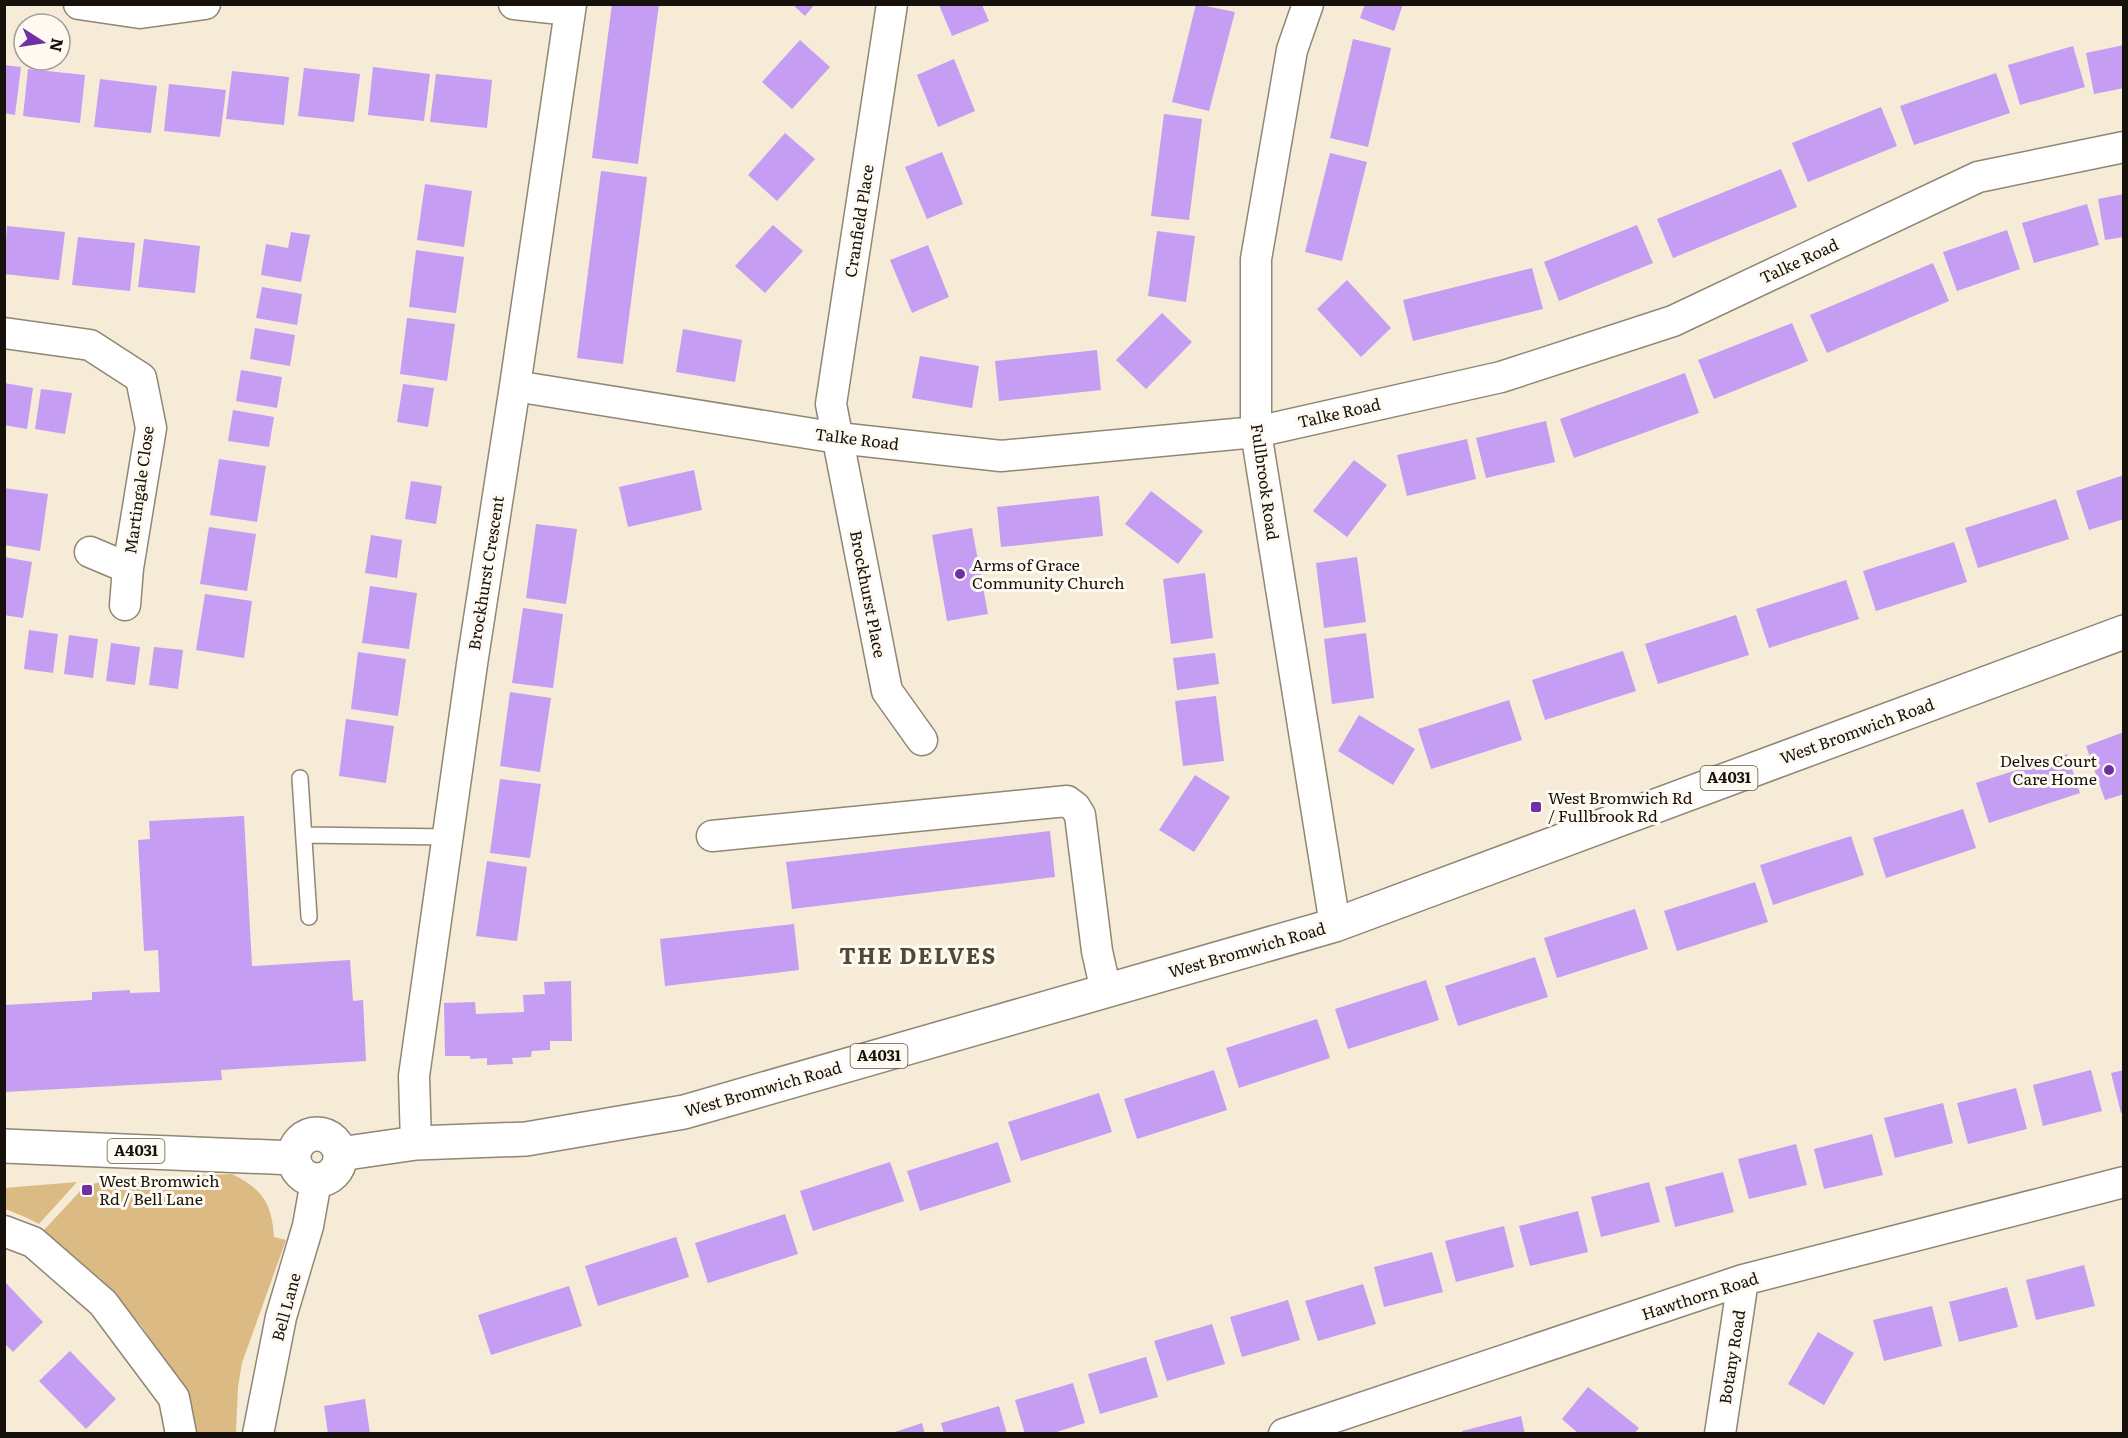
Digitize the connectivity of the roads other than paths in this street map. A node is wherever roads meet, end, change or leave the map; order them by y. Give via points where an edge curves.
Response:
1 (79, 4) edge
2 (205, 4) edge
3 (514, 4) edge
4 (892, 4) edge
5 (1308, 4) edge
6 (570, 7) edge
7 (2124, 147) edge
8 (4, 333) edge
9 (515, 386) junction
10 (1256, 432) junction
11 (838, 438) junction
12 (90, 552) dead end
13 (128, 568) junction
14 (125, 605) dead end
15 (2124, 632) edge
16 (922, 740) dead end
17 (300, 778) dead end
18 (304, 835) junction
19 (712, 836) dead end
20 (447, 837) junction
21 (309, 917) dead end
22 (1335, 925) junction
23 (1106, 991) junction
24 (416, 1143) junction
25 (4, 1146) edge
26 (305, 1169) junction
27 (2124, 1182) edge
28 (4, 1231) edge
29 (1743, 1280) junction
30 (181, 1434) edge
31 (258, 1434) edge
32 (1284, 1434) edge
33 (1720, 1434) edge

1 - 2 street via 140,13
3 - 6 street
4 - 11 street, Cranfield Place via 831,404
5 - 10 street, Fullbrook Road via 1292,50 1256,259
6 - 9 street, Brockhurst Crescent
7 - 10 street, Talke Road via 1978,177 1673,321 1501,377
8 - 13 street, Martingale Close via 90,345 141,378 151,428
9 - 11 street, Talke Road
9 - 20 street, Brockhurst Crescent
10 - 11 street, Talke Road via 1002,456
10 - 22 street, Fullbrook Road
11 - 16 street, Brockhurst Place via 887,692
12 - 13 street
13 - 14 street, Martingale Close
15 - 22 main road, West Bromwich Road / A4031
17 - 18 lane
18 - 20 lane
18 - 21 lane
19 - 23 street via 1067,801 1080,815 1097,951
20 - 24 street, Brockhurst Crescent via 414,1076
22 - 23 main road, West Bromwich Road / A4031
23 - 24 main road, West Bromwich Road / A4031 via 684,1112 526,1139
24 - 26 main road, West Bromwich Road / A4031 via 340,1154 338,1146 327,1136 311,1134 298,1143
25 - 26 main road, A4031
26 - 31 street, Bell Lane via 308,1226 281,1317
27 - 29 street, Hawthorn Road
28 - 30 street via 33,1242 104,1303 174,1398
29 - 32 street, Hawthorn Road
29 - 33 street, Botany Road

